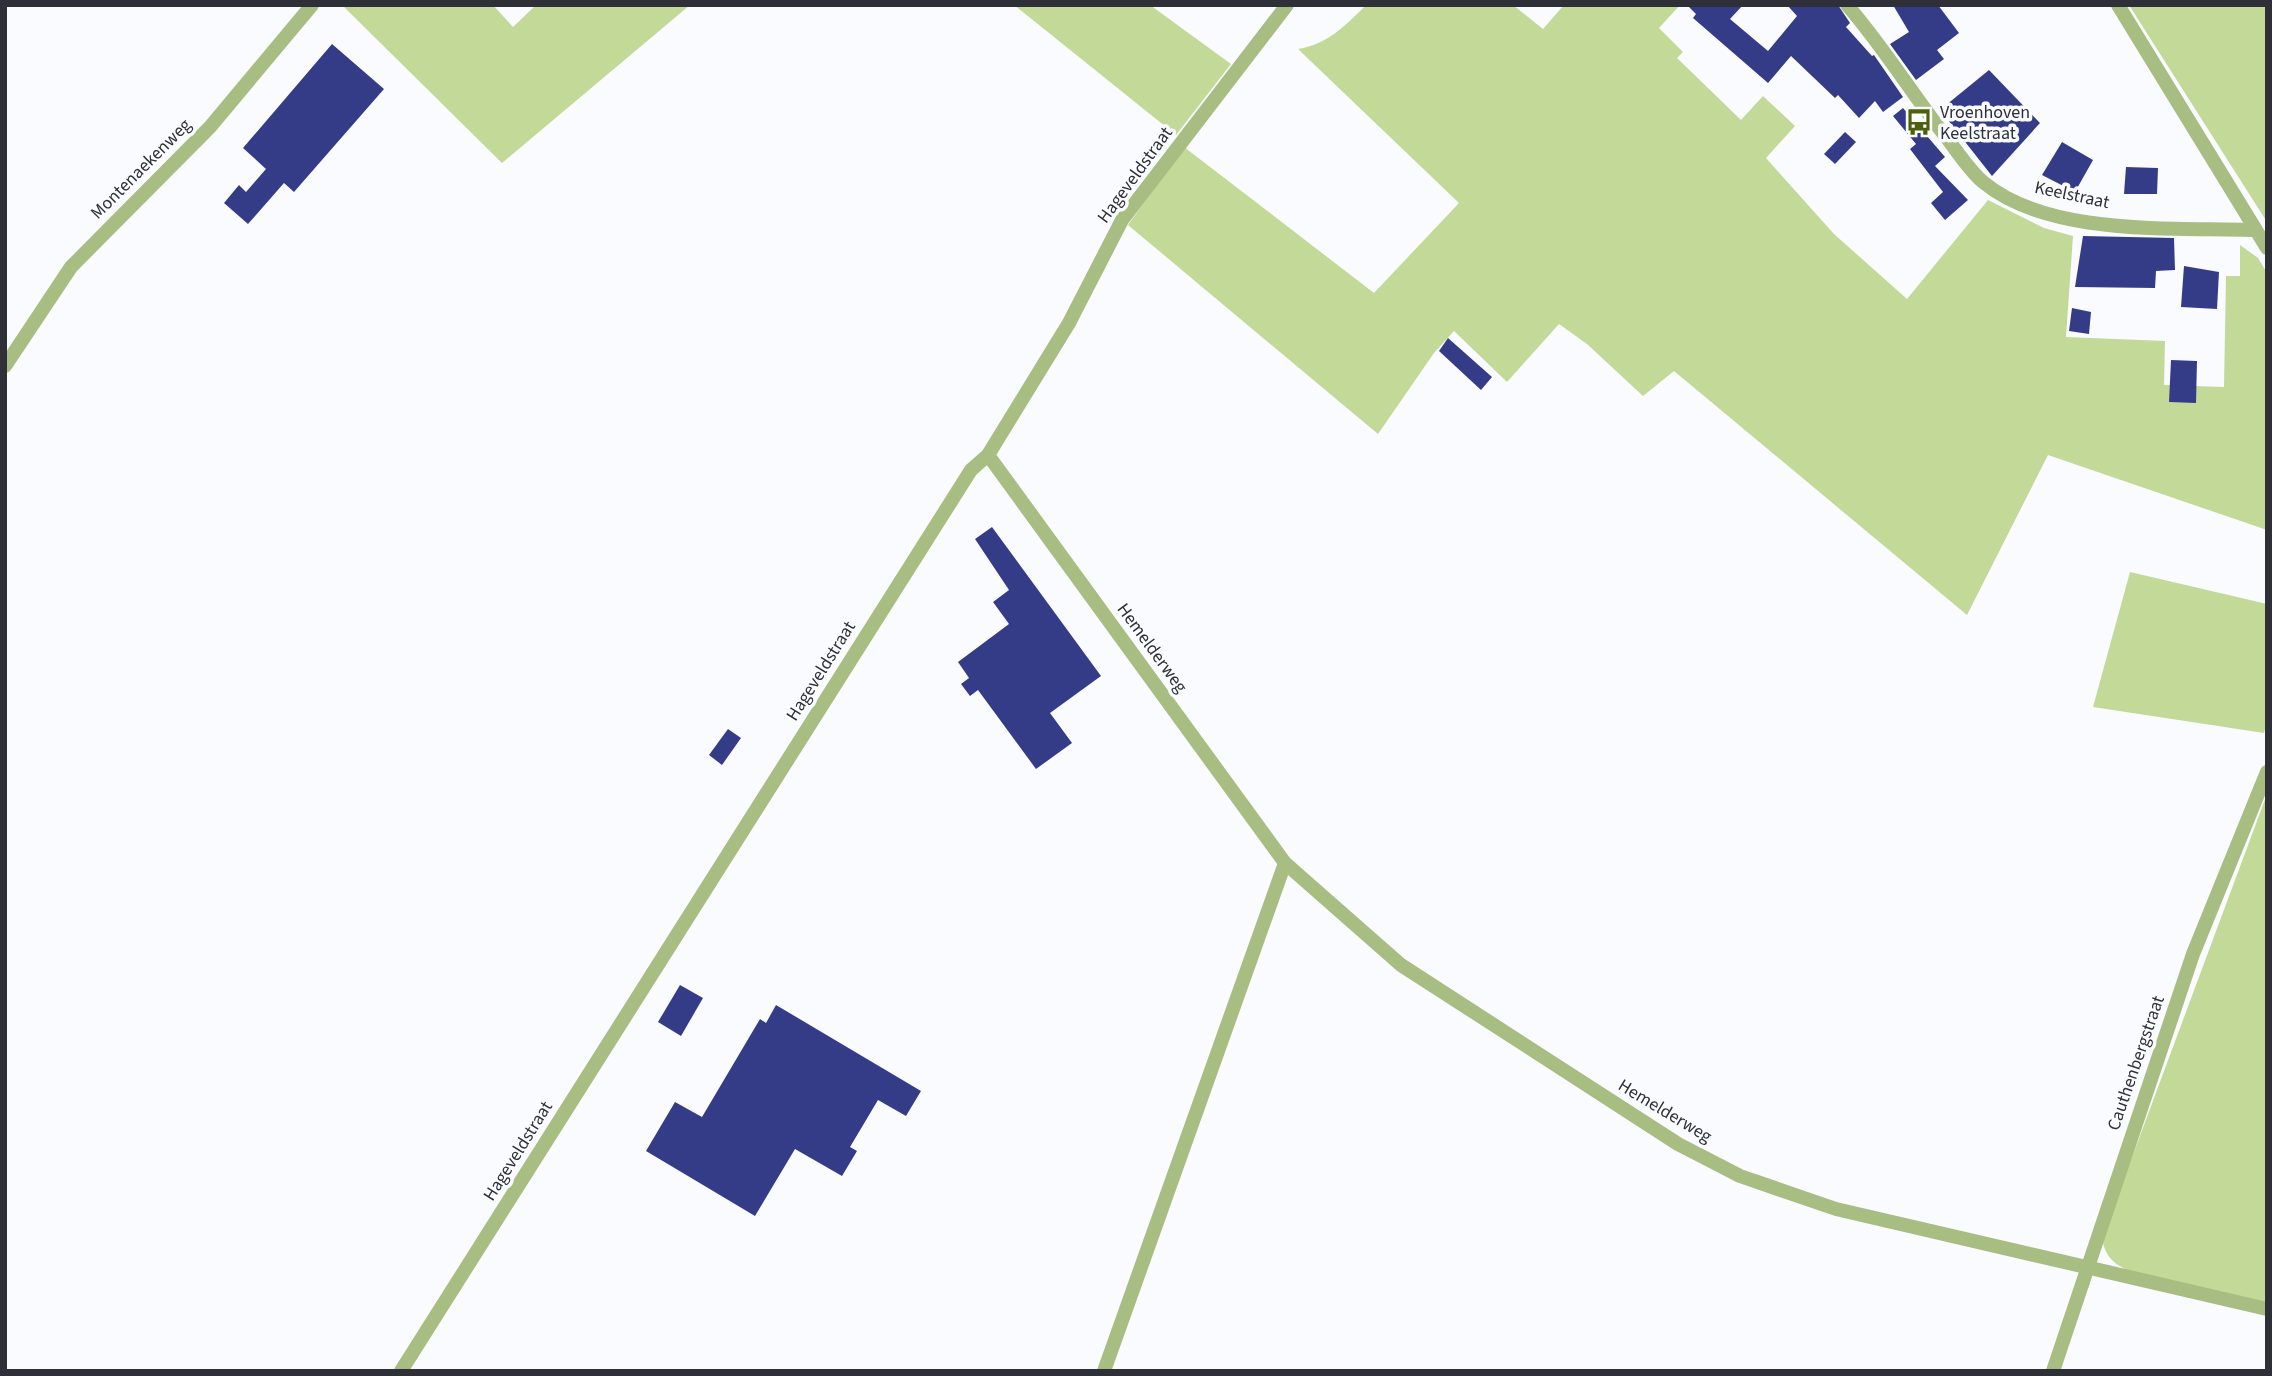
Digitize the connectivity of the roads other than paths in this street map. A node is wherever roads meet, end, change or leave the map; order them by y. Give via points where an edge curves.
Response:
1 (313, 5) edge
2 (1287, 5) edge
3 (1847, 5) edge
4 (2118, 5) edge
5 (2255, 230) junction
6 (2267, 248) edge
7 (5, 366) edge
8 (988, 455) junction
9 (2267, 772) edge
10 (1285, 863) junction
11 (2086, 1267) junction
12 (2267, 1309) edge
13 (401, 1371) edge
14 (1104, 1371) edge
15 (2053, 1371) edge

1 - 7 street, Montenaekenweg via 210,127 71,267
2 - 8 street, Hageveldstraat via 1122,220 1069,323
3 - 5 street, Keelstraat via 1968,165 1983,182 2016,202 2052,215 2101,223
4 - 5 street
5 - 6 street
8 - 10 street, Hemelderweg
8 - 13 street, Hageveldstraat via 971,470
9 - 11 street, Cauthenbergstraat via 2193,954
10 - 11 street, Hemelderweg via 1401,965 1678,1144 1730,1171 1836,1209
10 - 14 street
11 - 12 street, Hemelderweg
11 - 15 street, Cauthenbergstraat

